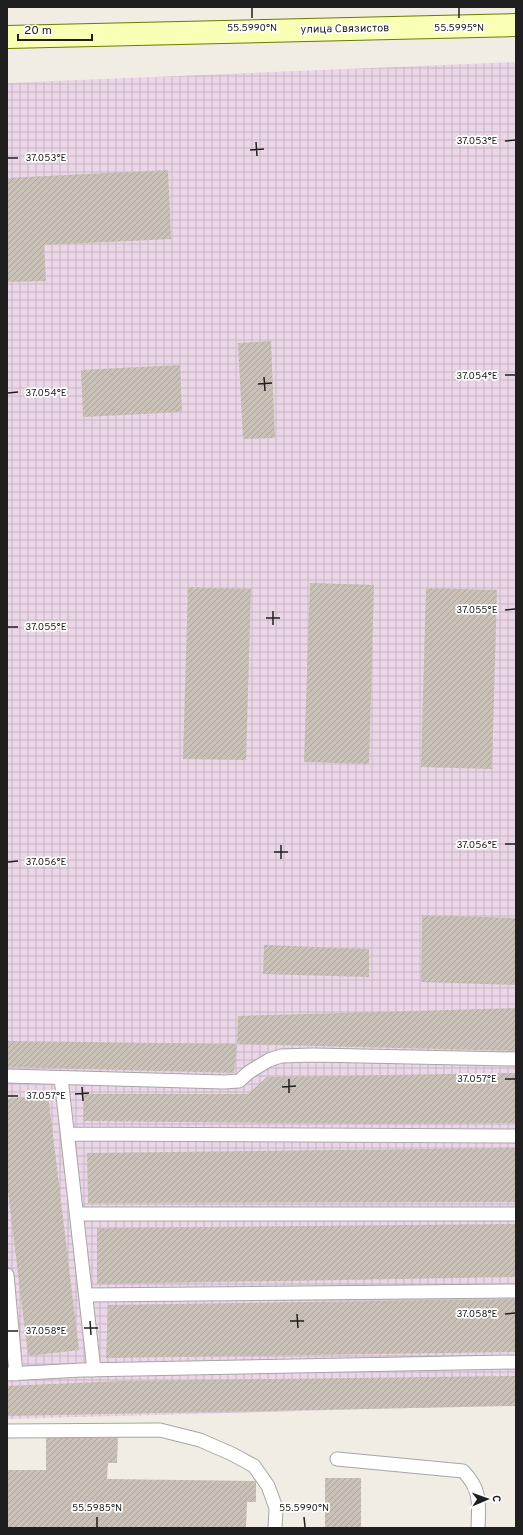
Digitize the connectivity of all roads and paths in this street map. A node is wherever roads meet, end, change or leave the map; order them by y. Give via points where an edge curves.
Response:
1 (516, 25) edge
2 (7, 37) edge
3 (516, 1059) edge
4 (7, 1076) edge
5 (61, 1078) junction
6 (68, 1134) junction
7 (516, 1136) edge
8 (77, 1214) junction
9 (516, 1214) edge
10 (7, 1276) edge
11 (516, 1291) edge
12 (86, 1295) junction
13 (516, 1362) edge
14 (94, 1370) junction
15 (11, 1374) edge
16 (7, 1431) edge
17 (337, 1459) dead end
18 (275, 1528) edge
19 (478, 1528) edge

1 - 2 street, улица Связистов
3 - 5 lane via 281,1056 258,1065 239,1081
4 - 5 lane
5 - 6 lane
6 - 7 lane
6 - 8 lane
8 - 9 lane
8 - 12 lane
10 - 15 lane
11 - 12 lane
12 - 14 lane
13 - 14 lane
14 - 15 lane
16 - 18 lane via 160,1430 200,1440 254,1466 268,1486 276,1508
17 - 19 lane via 463,1471 476,1487

